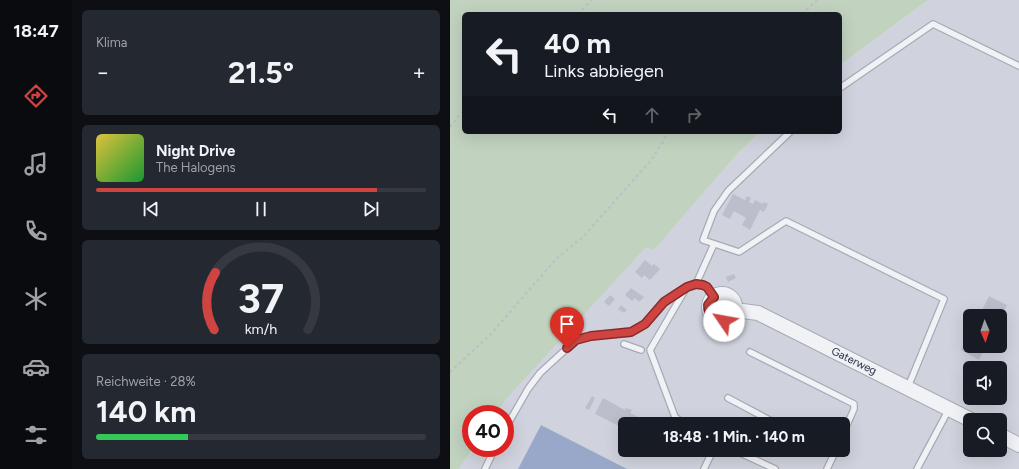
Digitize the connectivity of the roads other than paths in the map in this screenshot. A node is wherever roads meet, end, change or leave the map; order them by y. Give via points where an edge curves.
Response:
1 (1019, 66) edge
2 (842, 87) edge
3 (788, 134) edge
4 (714, 244) junction
5 (696, 284) junction
6 (687, 287) junction
7 (714, 297) junction
8 (735, 310) junction
9 (624, 344) dead end
10 (641, 350) dead end
11 (750, 352) dead end
12 (908, 387) junction
13 (728, 398) dead end
14 (949, 408) junction
15 (514, 413) edge
16 (963, 416) edge
17 (675, 417) edge
18 (764, 417) edge
19 (850, 418) edge
20 (1007, 438) edge
21 (1019, 444) edge
22 (491, 457) edge
23 (710, 457) edge
24 (749, 457) edge
25 (833, 457) edge
26 (485, 469) edge
27 (704, 469) edge
28 (775, 469) edge
29 (827, 469) edge
30 (917, 469) edge

1 - 2 lane via 933,24
3 - 4 lane via 728,191 714,211 703,240
4 - 5 lane
4 - 12 lane via 739,252 786,220 944,299
5 - 6 lane
5 - 7 lane via 707,287
6 - 15 lane via 664,302 645,324 631,332 576,340 540,373
6 - 17 lane via 650,350
7 - 8 street via 719,294 728,296 734,301
7 - 8 street via 709,301 708,310 715,320 728,320
8 - 12 street, Gaterweg via 758,313
9 - 10 lane
11 - 19 lane via 854,404
12 - 14 street, Gaterweg
13 - 18 lane
14 - 16 street, Gaterweg
14 - 30 lane
20 - 21 street
22 - 26 lane
23 - 27 lane
24 - 28 lane
25 - 29 lane

